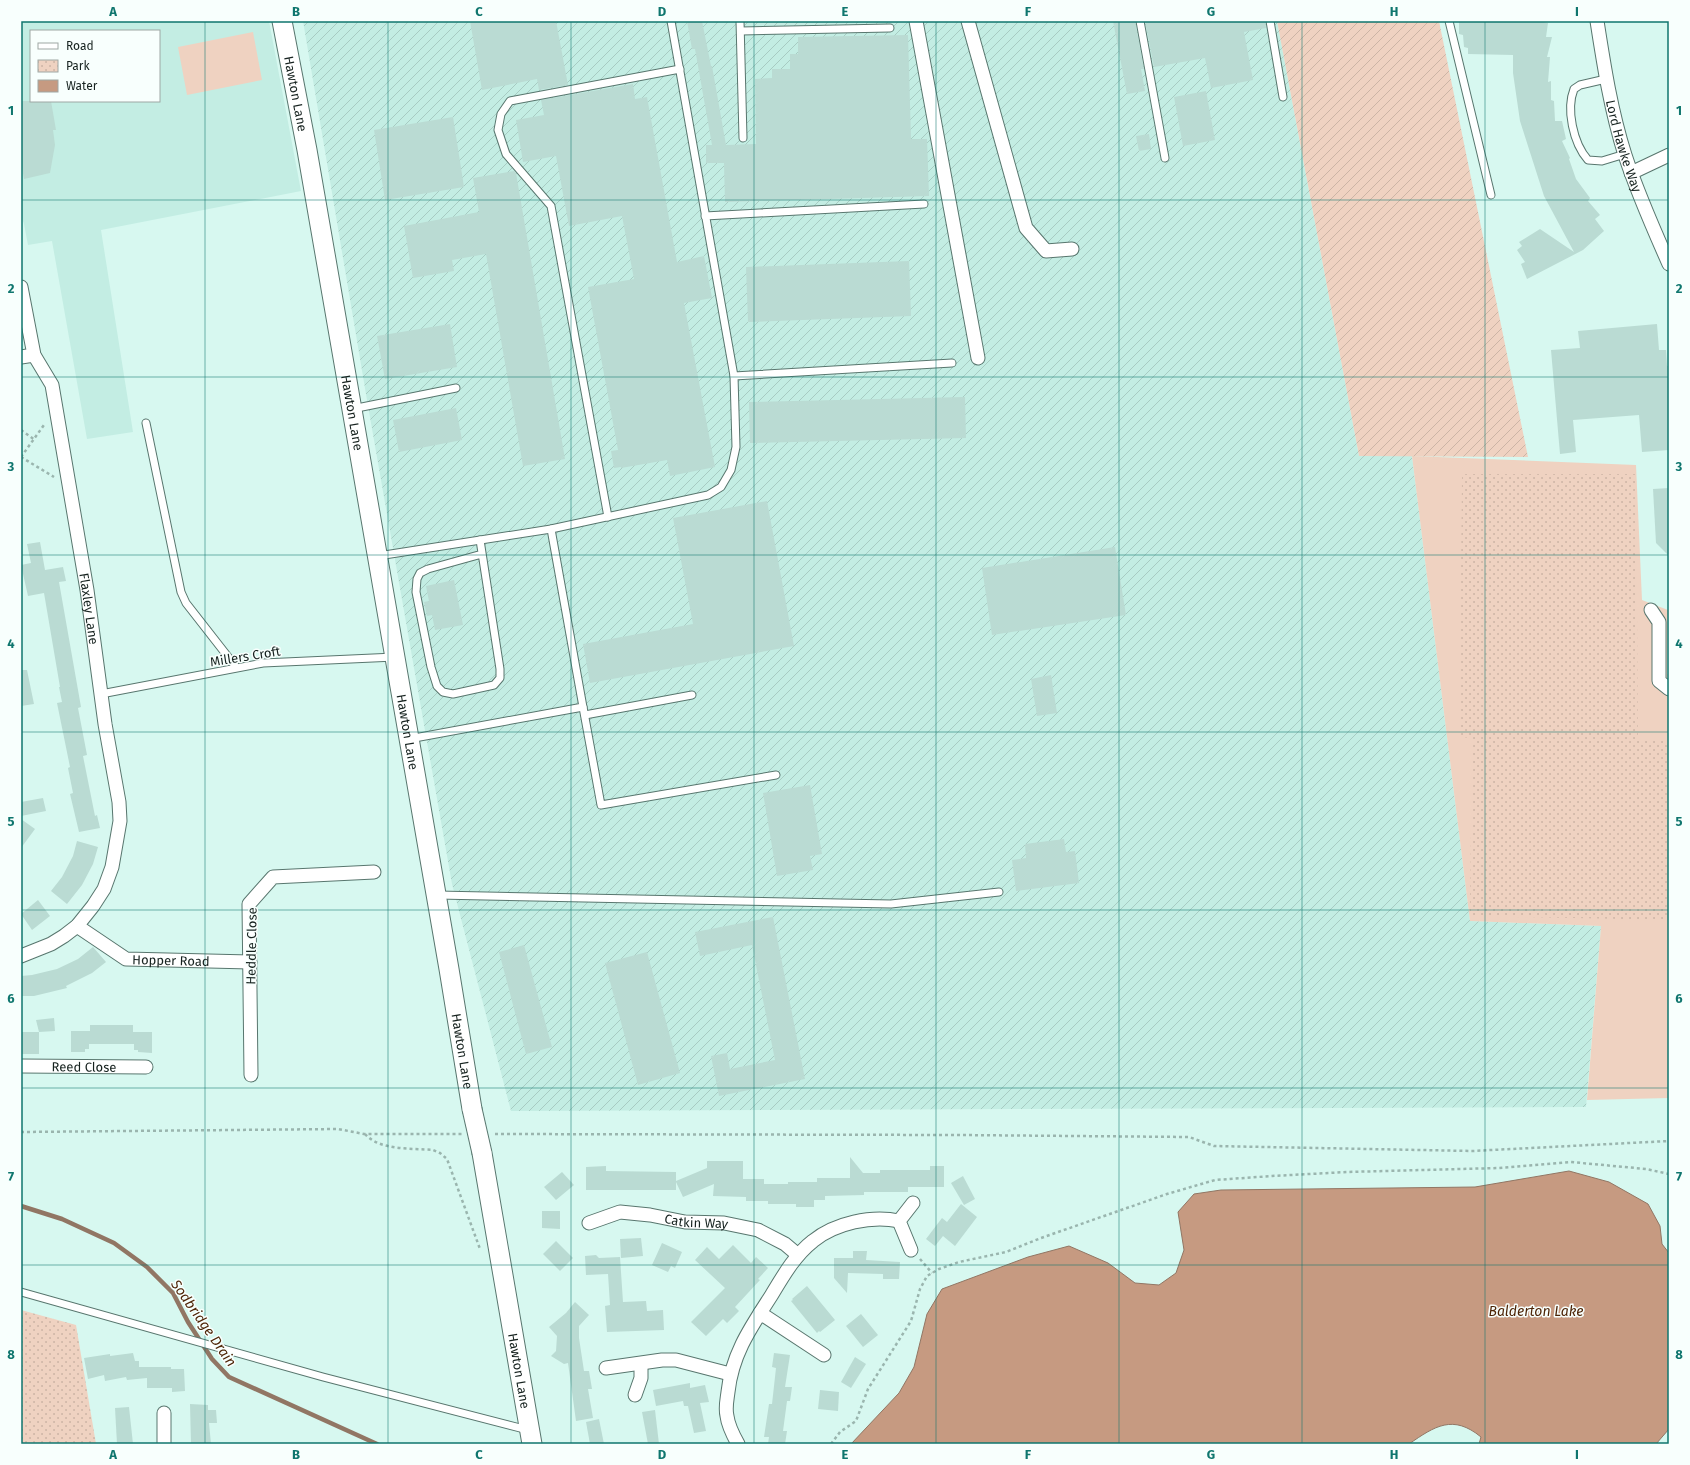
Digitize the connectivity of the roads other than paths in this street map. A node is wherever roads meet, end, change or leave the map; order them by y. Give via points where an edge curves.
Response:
1 (282, 21) edge
2 (671, 21) edge
3 (740, 21) edge
4 (916, 21) edge
5 (968, 21) edge
6 (1140, 21) edge
7 (1270, 21) edge
8 (1449, 21) edge
9 (1597, 21) edge
10 (890, 28) dead end
11 (741, 31) junction
12 (680, 69) junction
13 (1606, 80) junction
14 (1283, 97) dead end
15 (743, 138) dead end
16 (1625, 154) junction
17 (1669, 155) edge
18 (1165, 158) dead end
19 (1631, 173) junction
20 (1490, 194) dead end
21 (924, 204) dead end
22 (706, 216) junction
23 (1072, 250) dead end
24 (1669, 264) edge
25 (21, 287) edge
26 (27, 356) edge
27 (978, 358) dead end
28 (952, 363) dead end
29 (734, 376) junction
30 (456, 388) dead end
31 (352, 409) junction
32 (146, 423) dead end
33 (608, 517) junction
34 (551, 529) junction
35 (480, 540) junction
36 (482, 554) junction
37 (378, 557) junction
38 (1651, 610) dead end
39 (395, 657) junction
40 (236, 667) junction
41 (1669, 689) edge
42 (101, 694) junction
43 (692, 695) dead end
44 (583, 707) junction
45 (585, 715) junction
46 (409, 739) junction
47 (776, 774) dead end
48 (374, 872) dead end
49 (999, 892) dead end
50 (436, 895) junction
51 (77, 926) junction
52 (21, 956) edge
53 (250, 962) junction
54 (21, 1066) edge
55 (146, 1067) dead end
56 (251, 1075) dead end
57 (913, 1203) dead end
58 (899, 1221) junction
59 (589, 1223) dead end
60 (911, 1250) road end
61 (798, 1255) junction
62 (21, 1292) edge
63 (760, 1313) junction
64 (824, 1355) dead end
65 (641, 1364) junction
66 (606, 1368) dead end
67 (730, 1374) junction
68 (635, 1395) dead end
69 (164, 1413) dead end
70 (531, 1437) edge
71 (164, 1444) edge
72 (738, 1444) edge

1 - 31 street, Hawton Lane
2 - 12 lane
3 - 11 lane
4 - 27 street
5 - 23 street via 1026,228 1046,251
6 - 18 lane
7 - 14 lane
8 - 20 lane
9 - 13 street, Lord Hawke Way
10 - 11 lane
11 - 15 lane
12 - 22 lane
12 - 33 lane via 510,101 501,114 498,130 506,154 551,206
13 - 16 street, Lord Hawke Way
13 - 16 lane via 1580,85 1574,89 1570,105 1572,120 1582,153 1588,160 1602,161
16 - 19 street, Lord Hawke Way
17 - 19 street
19 - 24 street, Lord Hawke Way
21 - 22 lane
22 - 29 lane
25 - 26 street, Flaxley Lane
26 - 42 street, Flaxley Lane via 52,386 87,590
28 - 29 lane
29 - 33 lane via 736,447 731,470 721,487 708,495
30 - 31 lane
31 - 37 street, Hawton Lane
32 - 40 lane via 181,592 186,603
33 - 34 lane
34 - 35 lane
34 - 44 lane
35 - 36 lane
35 - 37 lane
36 - 36 lane via 500,678 494,685 468,692 443,692 437,686 431,667 418,605 417,579 420,573 428,569
37 - 39 street, Hawton Lane
38 - 41 street via 1659,622 1659,681
39 - 40 lane, Millers Croft via 262,663
39 - 46 street, Hawton Lane
40 - 42 lane, Millers Croft
42 - 51 street, Flaxley Lane via 120,821 114,860 104,889
43 - 45 lane
44 - 45 lane
44 - 46 lane
45 - 47 lane via 601,805
46 - 50 street, Hawton Lane
48 - 53 street, Heddle Close via 273,877 249,904
49 - 50 lane via 891,904
50 - 70 street, Hawton Lane, bridge
51 - 52 street, Flaxley Lane via 51,944
51 - 53 street, Hopper Road via 126,959
53 - 56 street, Heddle Close
54 - 55 street, Reed Close
57 - 58 street
58 - 60 street
58 - 61 street via 885,1218 859,1220 814,1240
59 - 61 street, Catkin Way via 620,1212 685,1222 724,1223 758,1230 785,1244
61 - 63 street
62 - 70 lane
63 - 64 street
63 - 67 street via 739,1351
65 - 66 street
65 - 67 street via 676,1360
65 - 68 street via 641,1378
67 - 72 street via 726,1415
69 - 71 street

